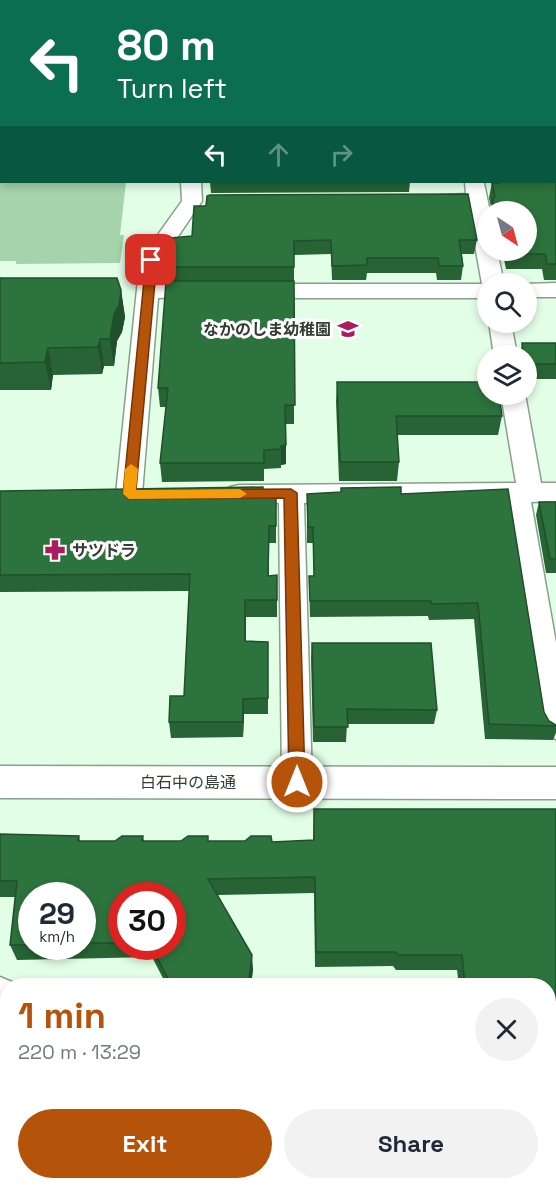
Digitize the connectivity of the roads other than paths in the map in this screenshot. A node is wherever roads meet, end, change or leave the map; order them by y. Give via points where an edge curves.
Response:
1 (192, 191) edge
2 (476, 191) edge
3 (418, 200) edge
4 (216, 201) edge
5 (490, 273) edge
6 (556, 290) edge
7 (149, 291) junction
8 (219, 291) edge
9 (242, 291) edge
10 (477, 291) edge
11 (537, 291) edge
12 (514, 405) edge
13 (556, 492) edge
14 (291, 493) junction
15 (524, 493) junction
16 (129, 494) edge
17 (221, 494) edge
18 (556, 726) edge
19 (0, 782) edge
20 (297, 782) junction
21 (556, 783) edge

1 - 4 street
1 - 7 street via 151,260
2 - 3 street
2 - 5 street
6 - 11 street
7 - 8 street
7 - 16 street
9 - 10 street
12 - 15 street
13 - 15 street
14 - 15 street
14 - 17 street
14 - 20 street
15 - 18 street
19 - 20 street, 白石中の島通
20 - 21 street, 白石中の島通

